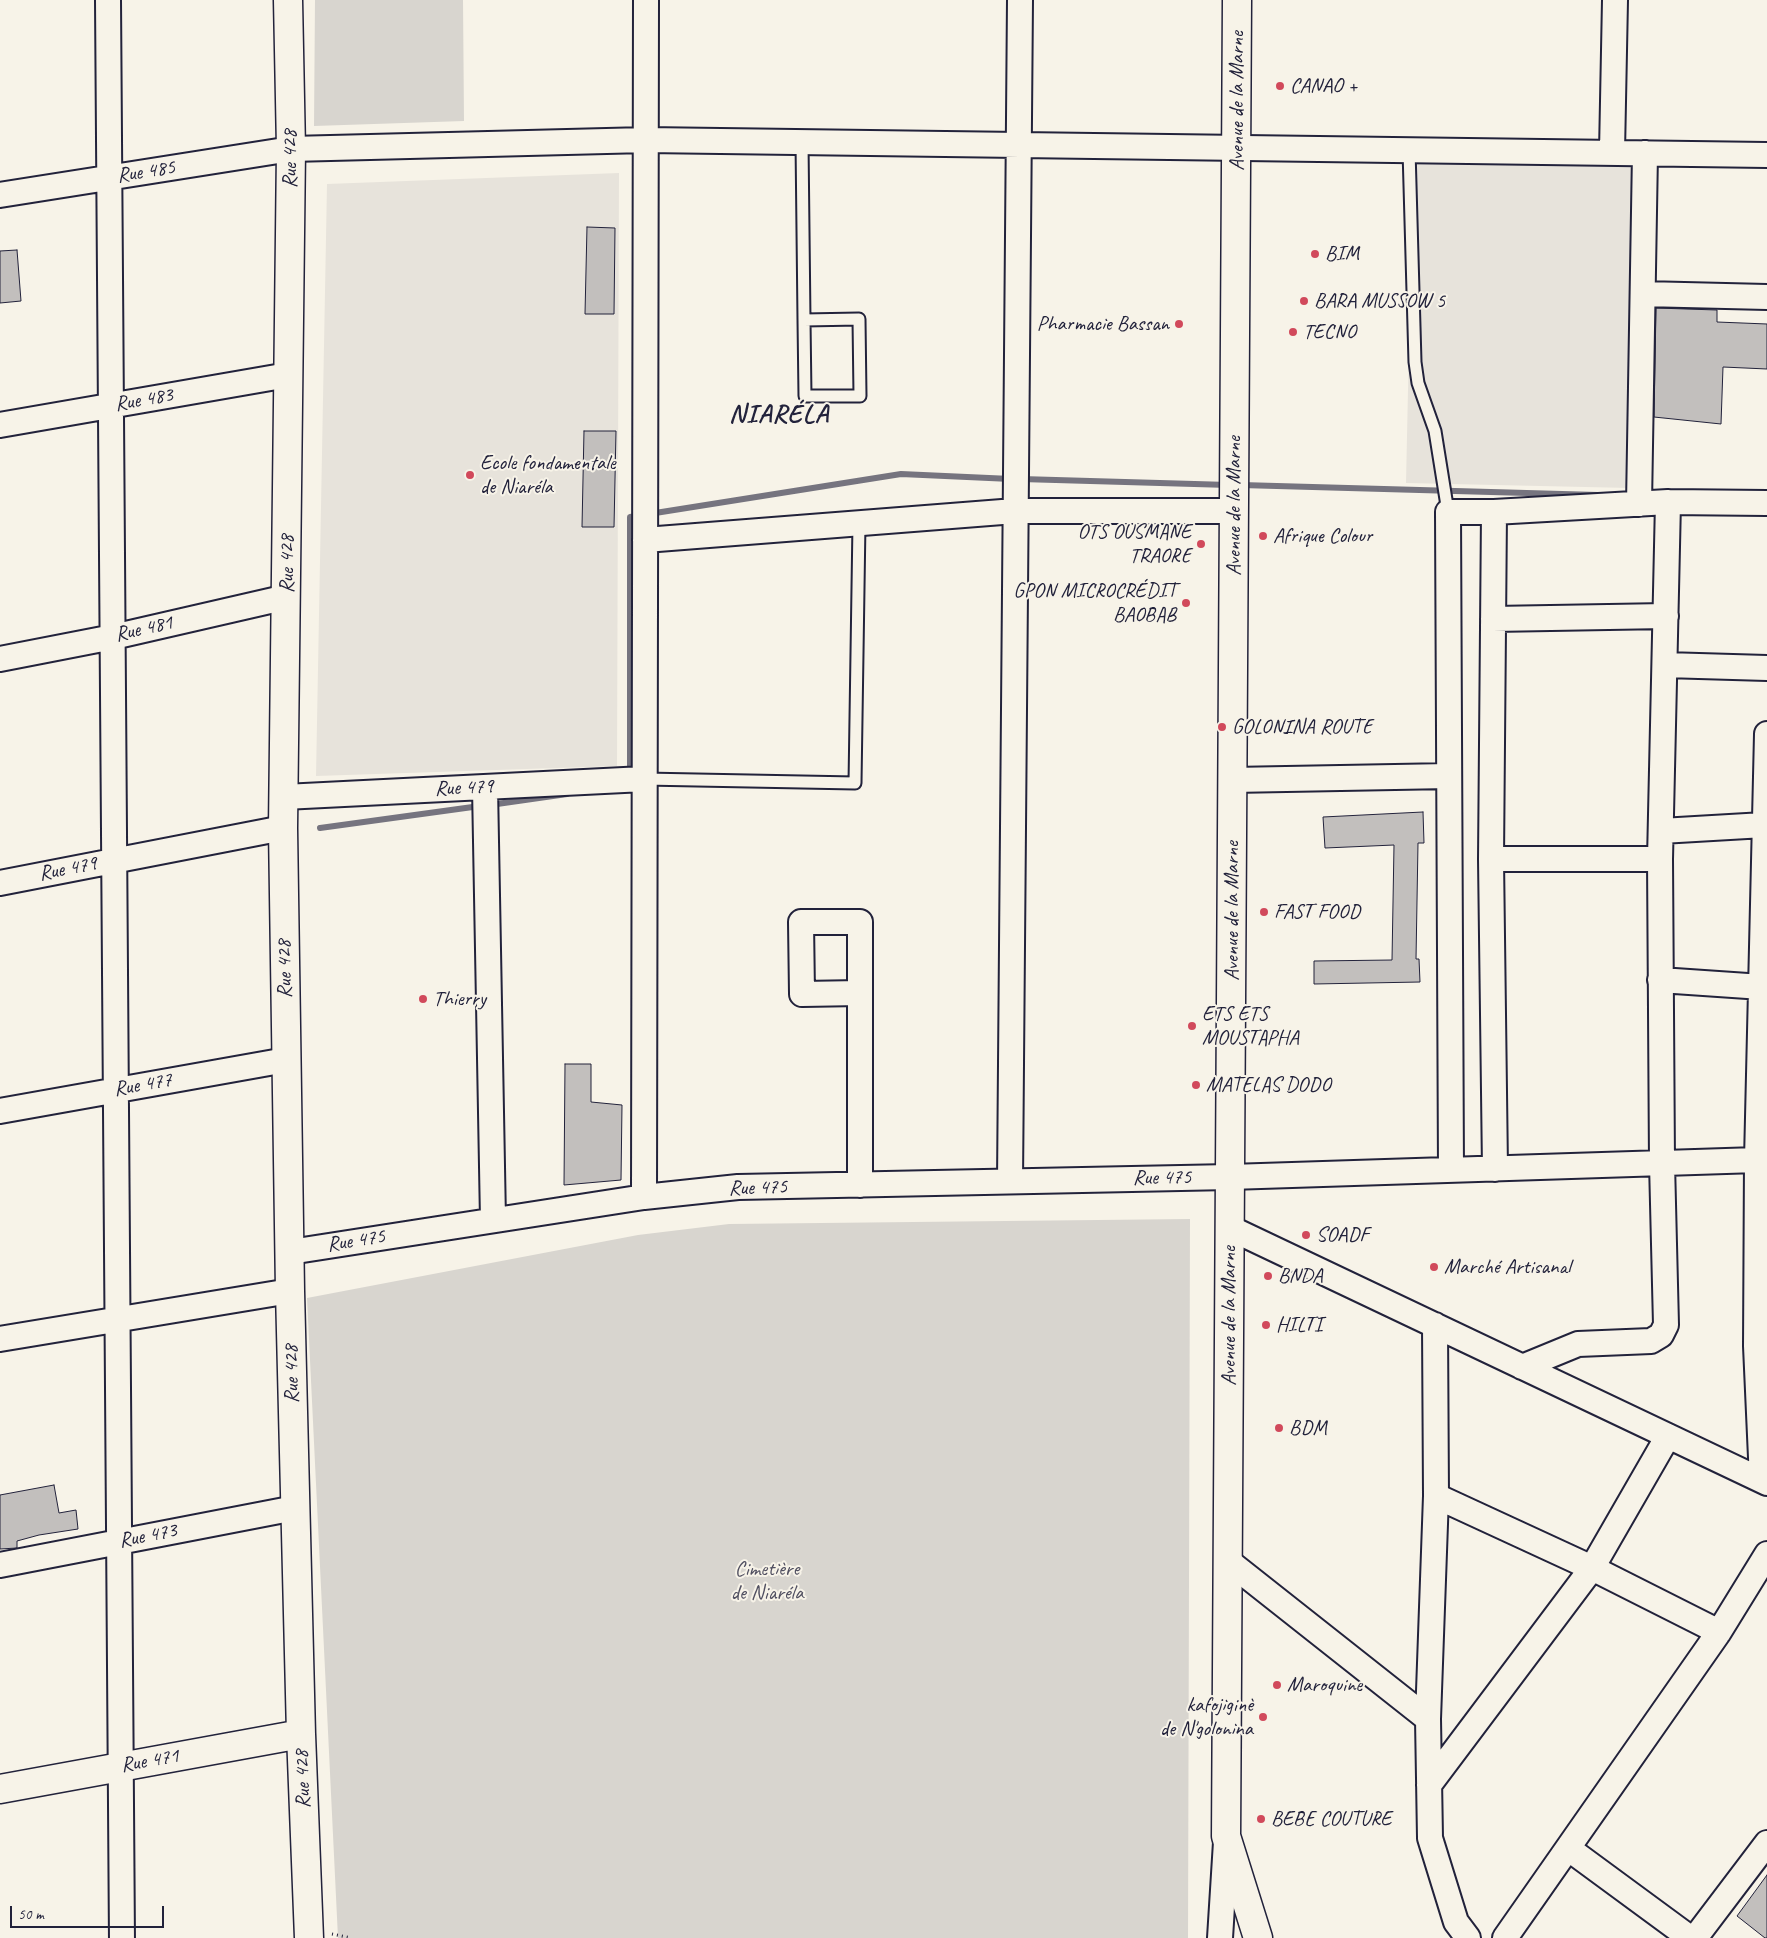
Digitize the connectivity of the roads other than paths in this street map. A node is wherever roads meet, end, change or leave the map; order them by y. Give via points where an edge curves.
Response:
1 (108, 0) edge
2 (288, 0) edge
3 (646, 0) edge
4 (1020, 0) edge
5 (1237, 0) edge
6 (1615, 0) edge
7 (646, 140) junction
8 (802, 142) junction
9 (1019, 145) junction
10 (1236, 148) junction
11 (291, 149) junction
12 (1408, 150) junction
13 (1612, 152) junction
14 (1645, 153) junction
15 (1767, 155) edge
16 (110, 178) junction
17 (0, 195) edge
18 (1643, 294) junction
19 (1767, 297) edge
20 (804, 320) junction
21 (288, 376) junction
22 (111, 406) junction
23 (0, 425) edge
24 (1668, 502) junction
25 (1767, 503) edge
26 (1639, 504) junction
27 (1016, 511) junction
28 (1234, 511) junction
29 (1448, 512) junction
30 (1494, 512) junction
31 (860, 523) junction
32 (645, 540) junction
33 (287, 597) junction
34 (1666, 616) junction
35 (1493, 619) junction
36 (113, 636) junction
37 (0, 658) edge
38 (1665, 665) junction
39 (1767, 668) edge
40 (1767, 734) edge
41 (1449, 776) junction
42 (644, 779) junction
43 (1232, 780) junction
44 (485, 787) junction
45 (284, 797) junction
46 (1764, 825) junction
47 (283, 828) junction
48 (1661, 831) junction
49 (1491, 859) junction
50 (1660, 859) junction
51 (114, 860) junction
52 (0, 882) edge
53 (1765, 913) edge
54 (1660, 980) junction
55 (1762, 987) junction
56 (860, 993) dead end
57 (286, 1060) junction
58 (116, 1090) junction
59 (0, 1111) edge
60 (1762, 1162) edge
61 (1662, 1163) junction
62 (1495, 1169) junction
63 (1451, 1170) junction
64 (1230, 1177) junction
65 (1010, 1182) junction
66 (860, 1185) junction
67 (644, 1197) junction
68 (493, 1220) junction
69 (1230, 1228) junction
70 (290, 1252) junction
71 (290, 1291) junction
72 (118, 1319) junction
73 (1435, 1325) junction
74 (0, 1339) edge
75 (1761, 1349) edge
76 (1522, 1367) junction
77 (1668, 1436) junction
78 (1764, 1482) edge
79 (1436, 1496) junction
80 (295, 1508) junction
81 (118, 1542) junction
82 (1767, 1554) edge
83 (1228, 1561) junction
84 (0, 1565) edge
85 (1592, 1568) junction
86 (1719, 1632) junction
87 (1428, 1719) junction
88 (301, 1734) junction
89 (120, 1767) junction
90 (1429, 1785) junction
91 (0, 1789) edge
92 (1226, 1836) junction
93 (1767, 1843) edge
94 (1568, 1849) junction
95 (122, 1938) edge
96 (309, 1938) edge
97 (1220, 1938) edge
98 (1258, 1938) edge
99 (1468, 1938) edge
100 (1505, 1938) edge
101 (1690, 1938) edge
102 (1695, 1938) edge

1 - 16 street
2 - 11 street, Rue 428
3 - 7 street
4 - 9 street
5 - 10 street, Avenue de la Marne
6 - 13 street
7 - 8 street, Rue 485
7 - 11 street, Rue 485
7 - 32 street
8 - 9 street, Rue 485
8 - 20 lane
9 - 10 street, Rue 485
9 - 27 street
10 - 12 street, Rue 485
10 - 28 street, Avenue de la Marne
11 - 16 street, Rue 485
11 - 21 street, Rue 428
12 - 13 street, Rue 485
12 - 29 lane via 1415,362 1418,383 1438,447
13 - 14 street, Rue 485
14 - 15 street, Rue 485
14 - 18 street
16 - 17 street, Rue 485
16 - 22 street
18 - 19 street
18 - 26 street
20 - 20 lane via 805,396 860,396 859,319
21 - 22 street, Rue 483
21 - 33 street, Rue 428
22 - 23 street, Rue 483
22 - 36 street
24 - 25 street
24 - 26 street
24 - 34 street
26 - 30 street
27 - 28 street
27 - 31 street
27 - 65 street
28 - 43 street, Avenue de la Marne
29 - 30 street
29 - 41 street
30 - 35 street
31 - 32 street
31 - 42 lane via 855,783
32 - 42 street
33 - 36 street, Rue 481
33 - 45 street, Rue 428
34 - 35 street
34 - 38 street
35 - 49 street
36 - 37 street, Rue 481
36 - 51 street
38 - 39 street
38 - 48 street
40 - 46 street
41 - 43 street
41 - 63 street
42 - 44 street, Rue 479
42 - 67 street
43 - 64 street, Avenue de la Marne
44 - 45 street, Rue 479
44 - 68 street
45 - 47 street, Rue 428
46 - 48 street
46 - 53 street
47 - 51 street, Rue 479
47 - 57 street, Rue 428
48 - 50 street
49 - 50 street
49 - 62 street
50 - 54 street
51 - 52 street, Rue 479
51 - 58 street
53 - 55 street
54 - 55 street
54 - 61 street
55 - 60 street
56 - 66 street
57 - 58 street, Rue 477
57 - 70 street, Rue 428
58 - 59 street, Rue 477
58 - 72 street
60 - 61 street, Rue 475
60 - 75 street
61 - 62 street, Rue 475
61 - 76 street via 1666,1325 1661,1335 1650,1341 1578,1344
62 - 63 street, Rue 475
63 - 64 street, Rue 475
64 - 65 street, Rue 475
64 - 69 street, Avenue de la Marne
65 - 66 street, Rue 475
66 - 67 street, Rue 475 via 738,1187
67 - 68 street, Rue 475
68 - 70 street, Rue 475
69 - 73 street
69 - 83 street, Avenue de la Marne
70 - 71 street, Rue 428
71 - 72 street
71 - 80 street, Rue 428
72 - 74 street
72 - 81 street
73 - 76 street
73 - 79 street
75 - 78 street
76 - 77 street
77 - 78 street
77 - 85 street
79 - 85 street
79 - 87 street
80 - 81 street, Rue 473
80 - 88 street, Rue 428
81 - 84 street, Rue 473
81 - 89 street
82 - 86 street
83 - 87 street
83 - 92 street, Avenue de la Marne
85 - 86 street
85 - 90 street
86 - 94 street
87 - 90 street
88 - 89 street, Rue 471
88 - 96 street, Rue 428
89 - 91 street, Rue 471
89 - 95 street
90 - 99 street via 1430,1838 1456,1922
92 - 97 street
92 - 98 street, Avenue de la Marne
93 - 102 street
94 - 100 street
94 - 101 street

